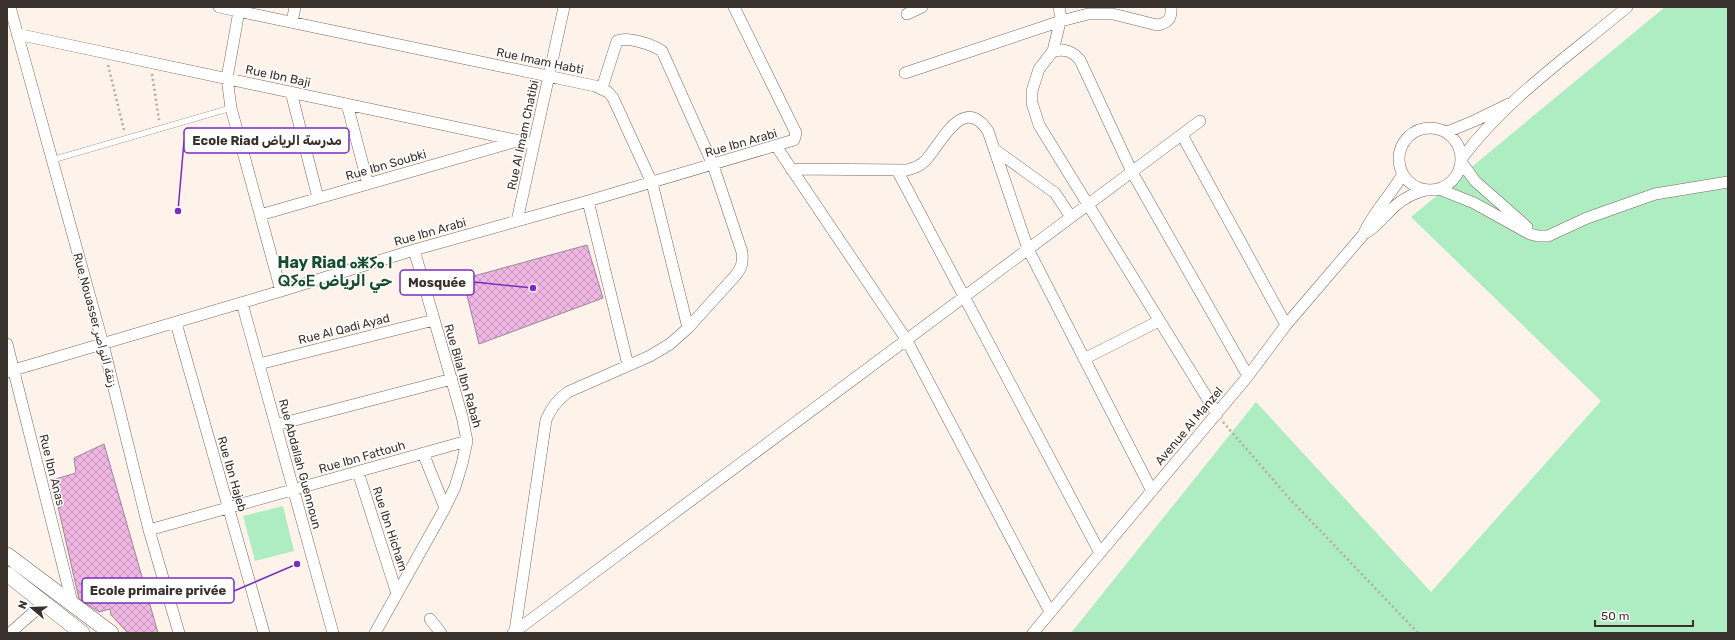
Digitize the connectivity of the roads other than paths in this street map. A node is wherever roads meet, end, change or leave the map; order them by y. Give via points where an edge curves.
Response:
1 (10, 7) edge
2 (219, 7) edge
3 (295, 7) edge
4 (564, 7) edge
5 (734, 7) edge
6 (922, 7) edge
7 (1059, 7) edge
8 (1171, 7) edge
9 (1628, 7) edge
10 (239, 11) junction
11 (1124, 12) edge
12 (907, 14) dead end
13 (1061, 21) junction
14 (292, 22) junction
15 (17, 34) junction
16 (1054, 51) junction
17 (905, 73) dead end
18 (549, 76) junction
19 (227, 78) junction
20 (602, 88) junction
21 (291, 92) junction
22 (1513, 102) junction
23 (347, 104) junction
24 (231, 108) junction
25 (1200, 121) dead end
26 (1447, 132) junction
27 (1182, 135) junction
28 (519, 141) junction
29 (534, 144) junction
30 (776, 146) junction
31 (994, 149) junction
32 (52, 160) junction
33 (1462, 161) junction
34 (713, 165) junction
35 (791, 168) junction
36 (897, 170) junction
37 (1132, 172) junction
38 (1403, 174) junction
39 (1728, 182) edge
40 (652, 183) junction
41 (368, 184) junction
42 (1439, 189) junction
43 (1426, 190) junction
44 (318, 198) junction
45 (588, 201) junction
46 (1088, 204) junction
47 (260, 215) junction
48 (1072, 217) junction
49 (517, 221) junction
50 (1363, 235) junction
51 (1538, 236) junction
52 (1028, 249) junction
53 (414, 250) junction
54 (282, 291) junction
55 (964, 296) junction
56 (242, 303) junction
57 (434, 320) junction
58 (1159, 321) junction
59 (176, 323) junction
60 (1286, 325) junction
61 (688, 328) junction
62 (906, 339) junction
63 (7, 344) edge
64 (103, 344) junction
65 (1084, 360) junction
66 (259, 364) junction
67 (628, 365) junction
68 (10, 371) edge
69 (1248, 376) junction
70 (452, 379) junction
71 (1217, 414) junction
72 (276, 425) junction
73 (467, 441) junction
74 (423, 453) junction
75 (358, 472) junction
76 (294, 490) junction
77 (1152, 491) junction
78 (228, 508) junction
79 (445, 508) junction
80 (149, 530) junction
81 (1100, 553) junction
82 (7, 555) edge
83 (7, 574) edge
84 (397, 594) junction
85 (44, 602) junction
86 (72, 602) junction
87 (1050, 612) junction
88 (430, 619) dead end
89 (514, 632) edge
90 (10, 633) edge
91 (82, 633) edge
92 (111, 633) edge
93 (179, 633) edge
94 (264, 633) edge
95 (333, 633) edge
96 (375, 633) edge
97 (441, 633) edge
98 (1033, 633) edge

1 - 15 street, Rue Nouasser زنقة النواصر
2 - 10 street, Rue Imam Habti
3 - 14 street
4 - 18 street, Rue Al Imam Chatibi
5 - 30 street, Rue Ibn Arabi via 796,133 792,142
6 - 12 street
7 - 13 street
8 - 11 street via 1169,21 1157,25
9 - 22 street
10 - 14 street, Rue Imam Habti
10 - 19 street
11 - 13 street via 1088,14
13 - 16 street
13 - 17 street
14 - 18 street, Rue Imam Habti
15 - 19 street, Rue Ibn Baji
15 - 32 street, Rue Nouasser زنقة النواصر
16 - 37 street via 1073,53 1080,60
16 - 46 street via 1039,69 1034,80 1034,114
18 - 20 street, Rue Imam Habti
18 - 29 street, Rue Al Imam Chatibi
19 - 21 street, Rue Ibn Baji
19 - 24 street
20 - 34 street via 618,41 627,39 662,51
20 - 40 street via 613,98
21 - 23 street, Rue Ibn Baji
21 - 44 street
22 - 26 street
22 - 33 street via 1482,134
23 - 28 street, Rue Ibn Baji
23 - 41 street
24 - 32 lane
24 - 47 street
25 - 27 street
26 - 33 street via 1458,143
26 - 38 street via 1427,127 1409,136 1399,154
27 - 37 street
27 - 60 street
28 - 29 street, Rue Ibn Baji
28 - 41 street, Rue Ibn Soubki
29 - 49 street, Rue Al Imam Chatibi
30 - 34 street, Rue Ibn Arabi
30 - 35 street
31 - 36 street via 982,123 973,118 963,118 954,124 925,161 907,170
31 - 48 street via 1055,193
31 - 52 street
32 - 64 street, Rue Nouasser زنقة النواصر
33 - 42 street via 1454,179
33 - 51 street via 1471,177 1484,190
34 - 40 street, Rue Ibn Arabi
34 - 61 street via 743,261 741,269
35 - 36 street
35 - 62 street
36 - 55 street
37 - 46 street
37 - 69 street
38 - 43 street via 1409,182
38 - 50 street, Avenue Al Manzel via 1369,222
39 - 51 street via 1655,194 1587,218 1548,236
40 - 45 street, Rue Ibn Arabi
40 - 61 street
41 - 44 street, Rue Ibn Soubki
42 - 43 street
42 - 51 street via 1464,198
43 - 50 street, Avenue Al Manzel via 1416,192 1401,201
44 - 47 street, Rue Ibn Soubki
45 - 49 street, Rue Ibn Arabi
45 - 67 street
46 - 48 street
46 - 58 street
47 - 54 street
48 - 52 street
49 - 53 street, Rue Ibn Arabi
50 - 60 street, Avenue Al Manzel
52 - 55 street
52 - 65 street
53 - 54 street, Rue Ibn Arabi
53 - 57 street, Rue Bilal Ibn Rabah
54 - 56 street, Rue Ibn Arabi
55 - 62 street
55 - 81 street
56 - 59 street, Rue Ibn Arabi
56 - 66 street, Rue Abdallah Guennoun
57 - 66 street, Rue Al Qadi Ayad
57 - 70 street, Rue Bilal Ibn Rabah
58 - 65 street
58 - 71 street
59 - 64 street, Rue Ibn Arabi
59 - 78 street, Rue Ibn Hajeb
60 - 69 street, Avenue Al Manzel
61 - 67 street via 670,344
62 - 87 street
62 - 89 street
63 - 68 street, Rue Ibn Anas
64 - 68 street, Rue Ibn Arabi
64 - 80 street, Rue Nouasser زنقة النواصر
65 - 77 street
66 - 72 street, Rue Abdallah Guennoun
67 - 89 street via 568,392 558,399 546,420
68 - 86 street, Rue Ibn Anas
69 - 71 street, Avenue Al Manzel
70 - 72 street
70 - 73 street, Rue Bilal Ibn Rabah
71 - 77 street, Avenue Al Manzel
72 - 76 street, Rue Abdallah Guennoun
73 - 74 street, Rue Ibn Fattouh
73 - 79 street, Rue Bilal Ibn Rabah via 462,464
74 - 75 street, Rue Ibn Fattouh
74 - 79 street
75 - 76 street, Rue Ibn Fattouh
75 - 84 street, Rue Ibn Hicham
76 - 78 street, Rue Ibn Fattouh
76 - 95 street, Rue Abdallah Guennoun
77 - 81 street, Avenue Al Manzel
78 - 80 street, Rue Ibn Fattouh
78 - 94 street, Rue Ibn Hajeb
79 - 84 street, Rue Bilal Ibn Rabah
80 - 93 street, Rue Nouasser زنقة النواصر
81 - 87 street, Avenue Al Manzel
82 - 86 main road
83 - 85 main road
84 - 96 street, Rue Bilal Ibn Rabah
85 - 90 street
85 - 91 main road
86 - 92 main road
87 - 98 street, Avenue Al Manzel
88 - 97 street

